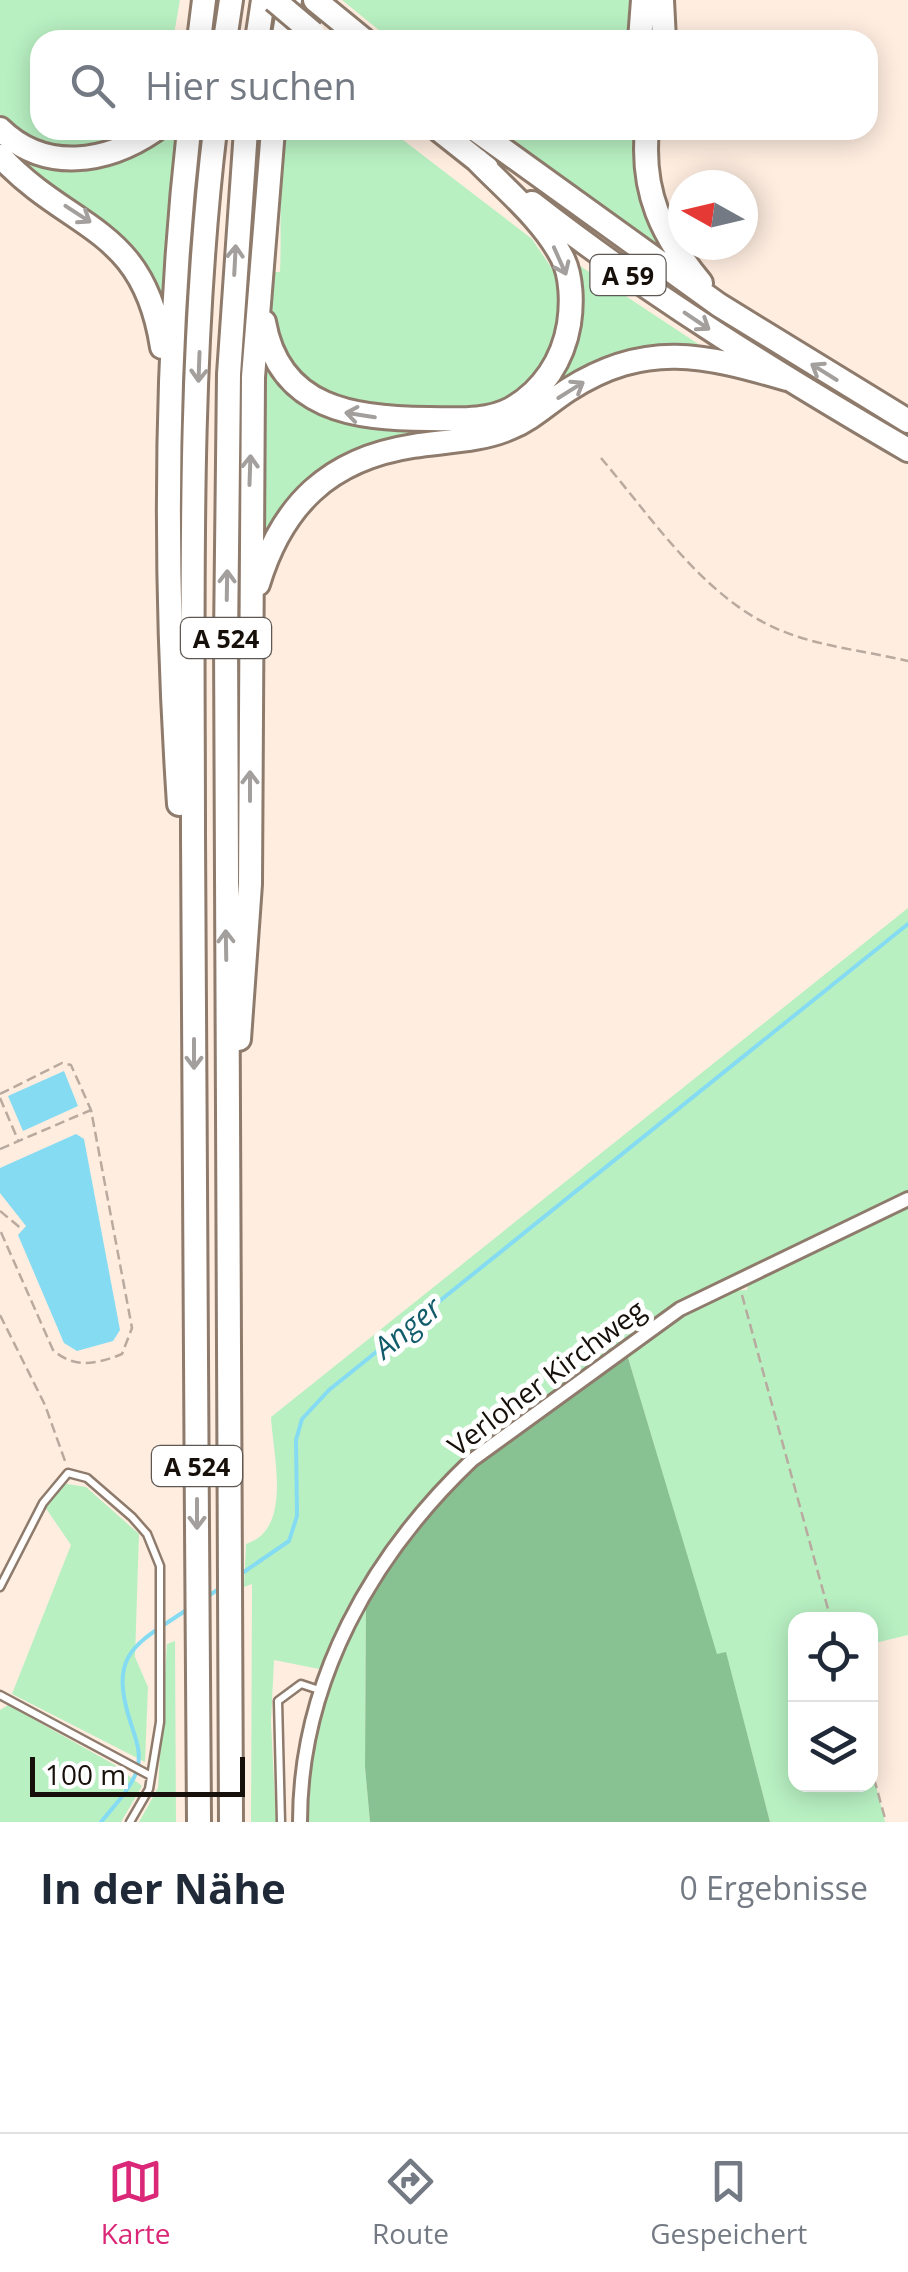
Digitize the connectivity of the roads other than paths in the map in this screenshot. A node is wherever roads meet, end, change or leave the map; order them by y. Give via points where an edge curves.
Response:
1 (231, 0) edge
2 (263, 0) edge
3 (274, 0) edge
4 (290, 0) edge
5 (643, 0) edge
6 (662, 0) edge
7 (316, 1) edge
8 (203, 4) edge
9 (199, 30) edge
10 (227, 30) edge
11 (258, 30) edge
12 (286, 30) edge
13 (310, 30) edge
14 (352, 30) edge
15 (641, 30) edge
16 (664, 30) edge
17 (0, 130) edge
18 (138, 140) edge
19 (188, 140) edge
20 (214, 140) edge
21 (245, 140) edge
22 (273, 140) edge
23 (452, 140) edge
24 (490, 140) edge
25 (646, 140) edge
26 (0, 156) edge
27 (477, 160) junction
28 (262, 243) junction
29 (719, 305) junction
30 (787, 379) junction
31 (169, 390) junction
32 (908, 420) edge
33 (908, 450) edge
34 (251, 637) junction
35 (193, 922) junction
36 (228, 1147) junction
37 (908, 1199) edge
38 (0, 1587) edge
39 (318, 1690) junction
40 (0, 1695) edge
41 (147, 1774) junction
42 (130, 1822) edge
43 (199, 1822) edge
44 (230, 1822) edge
45 (281, 1822) edge
46 (300, 1822) edge

1 - 10 highway
2 - 11 highway
3 - 13 highway, bridge
4 - 12 highway
5 - 15 highway
6 - 16 highway
7 - 14 highway
8 - 9 highway
17 - 18 highway via 16,145 80,160
19 - 31 highway
20 -> 35 highway, A 524 via 198,370
36 -> 21 highway, A 524 via 229,374
22 - 28 highway
23 - 27 highway, A 59
24 - 29 highway, A 59
25 - 29 highway via 651,203 680,258
26 -> 31 highway via 127,255 156,305
27 -> 28 highway via 564,258 572,302 556,366 509,410 470,420 389,419 342,412 307,396 268,345
27 -> 30 highway, A 59 via 598,254
34 -> 28 highway via 252,396
32 -> 29 highway, A 59
30 - 33 highway, A 59
34 -> 30 highway via 258,584 282,523 341,468 380,452 511,428 567,391 639,358 720,359
31 - 35 highway via 174,730
36 -> 34 highway via 249,916
35 -> 43 highway, A 524
36 - 44 highway, A 524
37 - 39 street, Verloher Kirchweg via 680,1309 449,1482 374,1580
38 - 41 lane via 43,1503 68,1472 87,1478 147,1534 160,1566 162,1610 160,1722
39 - 45 lane via 301,1684 278,1701
39 - 46 street, Verloher Kirchweg
40 - 41 lane
41 - 42 lane

